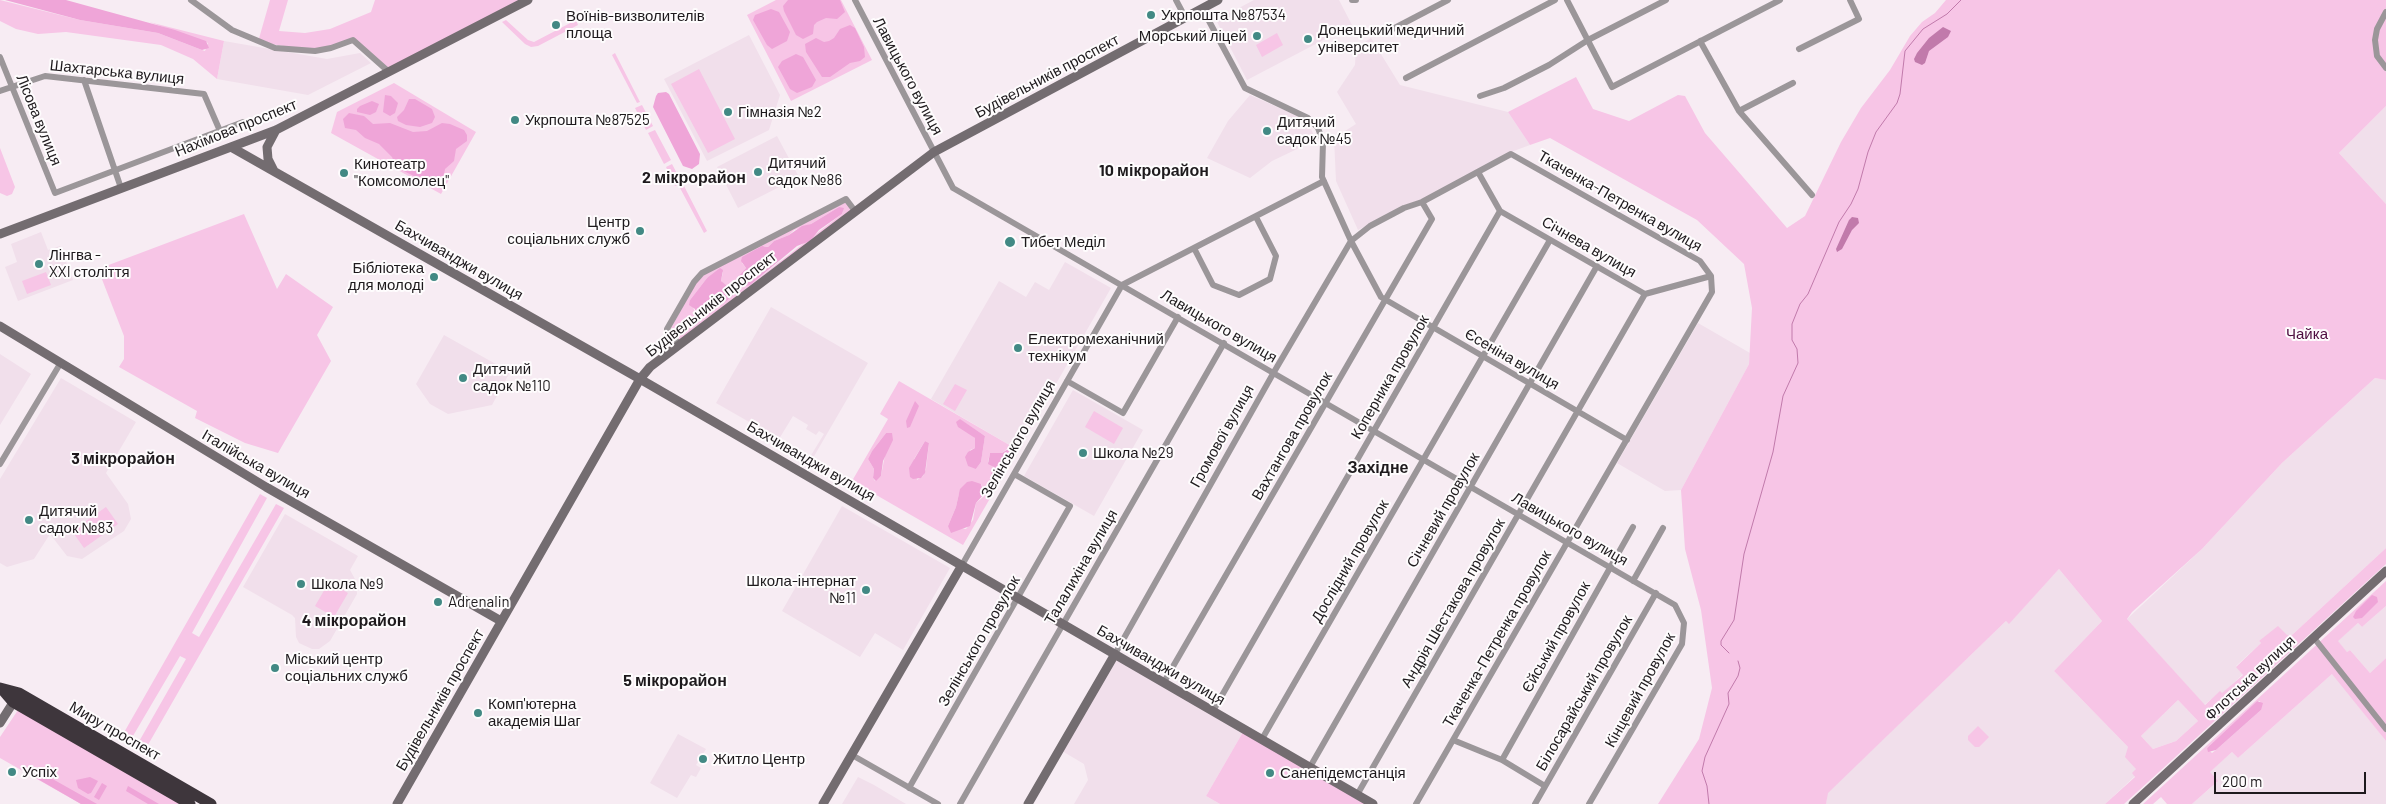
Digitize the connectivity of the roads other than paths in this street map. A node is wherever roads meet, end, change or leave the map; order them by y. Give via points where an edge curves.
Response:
1 (191, 0) edge
2 (528, 0) edge
3 (855, 0) edge
4 (1176, 0) edge
5 (1218, 0) edge
6 (1448, 0) edge
7 (1555, 0) edge
8 (1567, 0) edge
9 (1666, 0) edge
10 (1780, 0) edge
11 (1850, 0) edge
12 (1202, 8) junction
13 (2386, 12) edge
14 (1185, 17) junction
15 (1385, 33) dead end
16 (1588, 40) junction
17 (1700, 41) junction
18 (1799, 49) dead end
19 (0, 57) edge
20 (2386, 68) edge
21 (389, 72) junction
22 (1406, 78) dead end
23 (84, 80) junction
24 (1793, 83) dead end
25 (12, 89) junction
26 (0, 91) edge
27 (1480, 96) dead end
28 (1740, 111) junction
29 (244, 122) dead end
30 (220, 130) junction
31 (276, 130) junction
32 (231, 147) junction
33 (934, 152) junction
34 (1511, 154) joint
35 (115, 170) junction
36 (274, 171) junction
37 (1478, 172) junction
38 (1324, 182) junction
39 (121, 188) junction
40 (1812, 195) dead end
41 (1422, 202) junction
42 (855, 211) junction
43 (1500, 211) junction
44 (1256, 217) junction
45 (0, 234) edge
46 (1550, 240) junction
47 (1351, 241) junction
48 (1194, 248) junction
49 (1597, 266) junction
50 (1711, 276) junction
51 (1122, 285) junction
52 (1645, 294) junction
53 (1385, 300) junction
54 (1178, 317) junction
55 (0, 326) edge
56 (1433, 328) junction
57 (1224, 343) junction
58 (679, 344) junction
59 (1483, 356) junction
60 (60, 364) junction
61 (1274, 372) junction
62 (640, 378) junction
63 (1067, 381) junction
64 (1530, 384) junction
65 (1326, 402) junction
66 (1578, 412) junction
67 (1374, 430) junction
68 (1626, 440) junction
69 (1424, 459) junction
70 (0, 464) edge
71 (1014, 474) junction
72 (1471, 486) junction
73 (1519, 514) junction
74 (1633, 528) dead end
75 (1664, 528) dead end
76 (1567, 542) junction
77 (962, 565) junction
78 (1610, 567) junction
79 (2386, 571) edge
80 (1633, 580) junction
81 (1656, 594) junction
82 (1018, 597) junction
83 (501, 621) junction
84 (1063, 624) junction
85 (2314, 638) junction
86 (1115, 654) junction
87 (1164, 682) junction
88 (1, 688) edge
89 (16, 698) junction
90 (1213, 711) junction
91 (0, 723) edge
92 (2386, 729) edge
93 (1262, 740) junction
94 (1453, 740) junction
95 (852, 755) junction
96 (1502, 760) junction
97 (1310, 767) junction
98 (1545, 786) junction
99 (909, 788) junction
100 (1357, 795) junction
101 (190, 804) edge
102 (211, 804) edge
103 (397, 804) edge
104 (823, 804) edge
105 (938, 804) edge
106 (960, 804) edge
107 (1028, 804) edge
108 (1374, 804) edge
109 (1416, 804) edge
110 (1535, 804) edge
111 (1589, 804) edge
112 (2132, 804) edge

1 - 21 street via 232,30 275,48 315,51 353,40
2 - 21 street, Нахімова проспект
3 - 33 street, Лавицького вулиця
4 - 14 street
5 - 12 street, Будівельників проспект
6 - 15 street
7 - 22 street
8 - 16 street
9 - 16 street
10 - 17 street
11 - 18 street via 1859,19
12 - 14 street, Будівельників проспект
12 - 38 street via 1245,88 1308,118 1318,128 1323,142
13 - 20 street via 2375,40 2377,56
14 - 33 street, Будівельників проспект
16 - 17 street via 1612,87
16 - 27 street via 1549,65 1504,88
17 - 28 street
19 - 25 street, Лісова вулиця
21 - 31 street, Нахімова проспект
23 - 25 street, Шахтарська вулиця via 45,76
23 - 30 street, Шахтарська вулиця via 204,94
23 - 35 street
24 - 28 street
25 - 26 street, Шахтарська вулиця
25 - 35 street, Лісова вулиця via 55,192
28 - 40 street
29 - 30 street
30 - 35 street
31 - 32 street, Нахімова проспект
31 - 36 street via 267,147 268,160
32 - 36 street, Бахчиванджи вулиця
32 - 39 street, Нахімова проспект
33 - 42 street, Будівельників проспект
33 - 51 street, Лавицького вулиця via 953,188
34 - 37 street, Громової вулиця
34 - 50 street, Ткаченка-Петренка вулиця via 1700,261
35 - 39 street
36 - 62 street, Бахчиванджи вулиця
37 - 41 street, Громової вулиця
37 - 43 street
38 - 44 street
38 - 47 street
39 - 45 street, Нахімова проспект
41 - 47 street, Громової вулиця via 1370,226
41 - 53 street, Вахтангова провулок via 1432,219
42 - 58 street, Будівельників проспект
42 - 58 street via 846,199 702,274 694,282 668,329
43 - 46 street, Січнева вулиця
43 - 56 street, Коперника провулок
44 - 48 street
44 - 48 street via 1276,256 1270,279 1239,295 1213,285
46 - 49 street, Січнева вулиця
46 - 59 street, Дослідний провулок
47 - 53 street via 1378,293
47 - 61 street, Громової вулиця
48 - 51 street
49 - 52 street, Січнева вулиця
49 - 64 street, Січневий провулок
50 - 52 street, Січнева вулиця
50 - 68 street, Ткаченка-Петренка провулок via 1712,292
51 - 54 street, Лавицького вулиця
51 - 63 street, Зелінського вулиця
52 - 66 street, Андрія Шестакова провулок
53 - 56 street, Єсеніна вулиця
53 - 65 street, Вахтангова провулок
54 - 57 street, Лавицького вулиця
54 - 63 street via 1123,413
55 - 60 street, Італійська вулиця
56 - 59 street, Єсеніна вулиця
56 - 67 street, Коперника провулок
57 - 61 street, Лавицького вулиця
57 - 84 street, Талалихіна вулиця
58 - 62 street, Будівельників проспект
59 - 64 street, Єсеніна вулиця
59 - 69 street, Дослідний провулок
60 - 70 street
60 - 83 street, Італійська вулиця via 266,487
61 - 65 street, Лавицького вулиця
61 - 86 street, Громової вулиця
62 - 77 street, Бахчиванджи вулиця
62 - 83 street, Будівельників проспект
63 - 71 street, Зелінського вулиця
64 - 66 street, Єсеніна вулиця
64 - 72 street, Січневий провулок
65 - 67 street, Лавицького вулиця
65 - 87 street, Вахтангова провулок
66 - 68 street, Єсеніна вулиця
66 - 73 street, Андрія Шестакова провулок
67 - 69 street, Лавицького вулиця
67 - 90 street, Коперника провулок
68 - 76 street, Ткаченка-Петренка провулок
69 - 72 street, Лавицького вулиця
69 - 93 street, Дослідний провулок
71 - 77 street, Зелінського вулиця
71 - 82 street, Зелінського провулок via 1070,506
72 - 73 street, Лавицького вулиця
72 - 97 street, Січневий провулок
73 - 76 street, Лавицького вулиця
73 - 100 street, Андрія Шестакова провулок
74 - 78 street, Єйський провулок
75 - 80 street
76 - 78 street, Лавицького вулиця
76 - 94 street, Ткаченка-Петренка провулок
77 - 82 street, Бахчиванджи вулиця
77 - 95 street, Зелінського вулиця
78 - 80 street, Лавицького вулиця
78 - 96 street, Єйський провулок
79 - 85 street, Флотська вулиця
80 - 81 street, Лавицького вулиця
81 - 98 street, Білосарайський провулок
81 - 111 street, Кінцевий провулок via 1675,605 1681,613 1684,623 1682,644
82 - 84 street, Бахчиванджи вулиця
82 - 99 street, Зелінського провулок
83 - 103 street, Будівельників проспект
84 - 86 street, Бахчиванджи вулиця
84 - 106 street, Талалихіна вулиця
85 - 92 street
85 - 112 street, Флотська вулиця
86 - 87 street, Бахчиванджи вулиця
86 - 107 street, Громової вулиця
87 - 90 street, Бахчиванджи вулиця
88 - 89 highway, Миру проспект
89 - 91 street
89 - 101 highway, Миру проспект
89 - 102 highway, Миру проспект
90 - 93 street, Бахчиванджи вулиця
93 - 97 street, Бахчиванджи вулиця
94 - 96 street
94 - 109 street, Ткаченка-Петренка провулок
95 - 99 street
95 - 104 street, Зелінського вулиця
96 - 98 street
97 - 100 street, Бахчиванджи вулиця
98 - 110 street, Білосарайський провулок
99 - 105 street
100 - 108 street, Бахчиванджи вулиця

